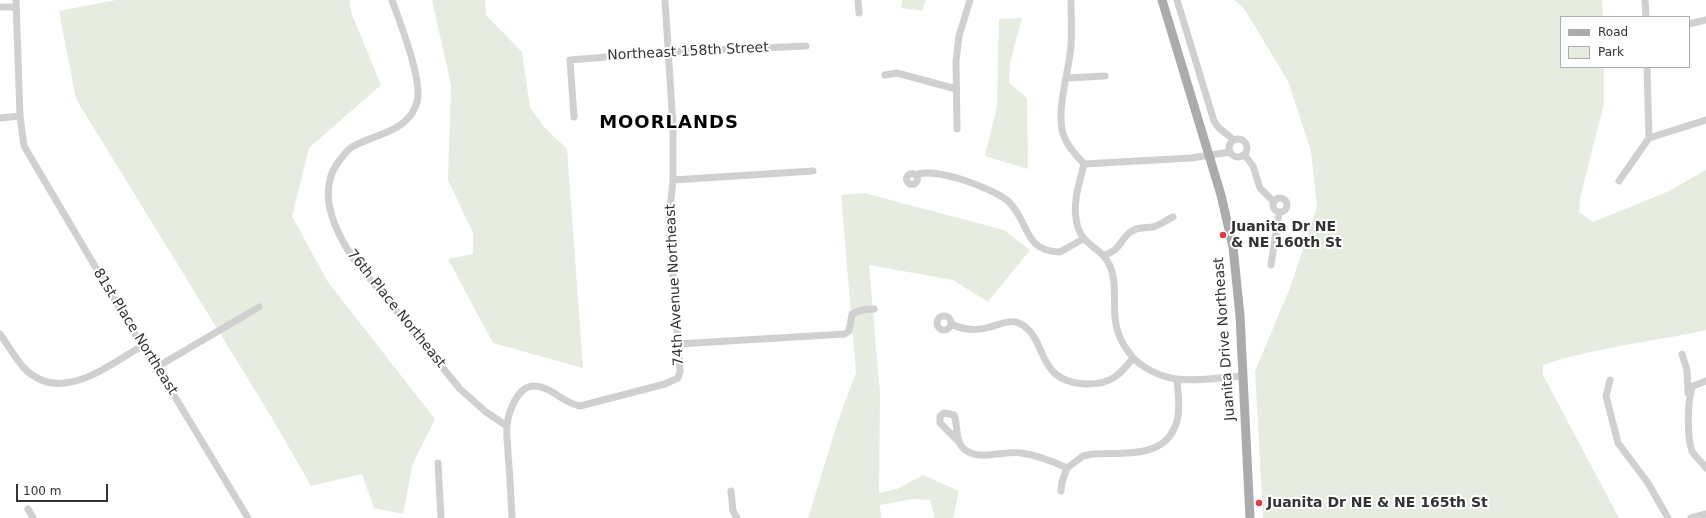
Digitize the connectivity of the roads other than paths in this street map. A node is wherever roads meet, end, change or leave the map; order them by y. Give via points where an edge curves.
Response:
1 (392, 0) edge
2 (665, 0) edge
3 (858, 0) edge
4 (970, 0) edge
5 (1071, 0) edge
6 (1162, 0) edge
7 (1177, 0) edge
8 (1645, 0) edge
9 (16, 3) edge
10 (0, 7) edge
11 (859, 13) dead end
12 (1646, 16) edge
13 (1706, 20) edge
14 (1690, 24) edge
15 (806, 46) dead end
16 (668, 52) junction
17 (1647, 68) edge
18 (885, 75) dead end
19 (1105, 76) dead end
20 (1067, 78) junction
21 (956, 89) junction
22 (20, 116) junction
23 (574, 117) dead end
24 (0, 118) edge
25 (1706, 120) edge
26 (957, 129) dead end
27 (1649, 138) junction
28 (1234, 140) junction
29 (1230, 152) junction
30 (1244, 154) junction
31 (1209, 155) junction
32 (1084, 164) junction
33 (814, 171) dead end
34 (916, 176) dead end
35 (673, 180) junction
36 (1620, 181) dead end
37 (1274, 202) junction
38 (1279, 212) junction
39 (1173, 217) dead end
40 (1082, 238) junction
41 (1104, 255) junction
42 (1271, 265) dead end
43 (259, 307) dead end
44 (874, 309) dead end
45 (951, 324) dead end
46 (0, 334) edge
47 (678, 344) junction
48 (142, 346) junction
49 (1682, 354) dead end
50 (1134, 358) junction
51 (157, 367) junction
52 (1242, 376) junction
53 (1177, 380) junction
54 (1610, 380) dead end
55 (1706, 381) edge
56 (1689, 397) junction
57 (507, 426) junction
58 (959, 442) dead end
59 (438, 463) dead end
60 (1067, 468) junction
61 (1706, 468) edge
62 (731, 491) dead end
63 (1061, 491) dead end
64 (28, 509) dead end
65 (1706, 514) edge
66 (34, 518) edge
67 (248, 518) edge
68 (441, 518) edge
69 (512, 518) edge
70 (737, 518) edge
71 (1250, 518) edge
72 (1668, 518) edge
73 (1691, 518) edge

1 - 57 street, 76th Place Northeast via 410,56 418,93 416,103 412,113 398,128 350,148 340,160 332,170 329,182 330,209 342,241 353,258 460,389
2 - 16 street, 74th Avenue Northeast
3 - 11 street
4 - 21 street via 959,36
5 - 20 street via 1071,46
6 - 31 main road, Juanita Drive Northeast
7 - 28 street via 1214,121
8 - 12 street
9 - 10 street
9 - 22 street
13 - 14 street
15 - 16 street, Northeast 158th Street
16 - 23 street, Northeast 158th Street via 570,60
16 - 35 street, 74th Avenue Northeast via 673,127
17 - 27 street
18 - 21 street via 897,73
19 - 20 street
20 - 32 street via 1062,106 1063,133 1068,145
21 - 26 street
22 - 24 street
22 - 48 street, 81st Place Northeast via 24,146
25 - 27 street
27 - 36 street
28 - 29 street via 1230,145
28 - 30 street via 1245,143 1247,149
29 - 30 street via 1236,156
29 - 31 street
30 - 37 street via 1253,166 1260,188
31 - 32 street
31 - 52 main road, Juanita Drive Northeast via 1233,247
32 - 40 street via 1075,204 1076,219
33 - 35 street
34 - 40 street via 928,172 946,174 1007,200 1017,211 1031,240 1040,249 1060,252
35 - 47 street, 74th Avenue Northeast via 669,220
37 - 38 street via 1275,209
37 - 38 street via 1281,198 1287,203 1284,210
38 - 42 street via 1280,219
39 - 41 street via 1156,226 1132,230 1118,248
40 - 41 street
41 - 50 street via 1113,278 1118,335
43 - 51 street
44 - 47 street via 852,314 849,331 845,334
45 - 50 street via 968,329 980,329 1010,321 1021,324 1032,334 1046,363 1054,373 1072,382 1106,382 1122,372
46 - 48 street via 23,366 39,379 62,385 81,381
47 - 57 street, 74th Avenue Northeast via 680,372 678,378 673,381 580,406 571,404 542,386 531,386 517,396
48 - 51 street, 81st Place Northeast
49 - 56 street via 1687,370
50 - 53 street via 1159,375
51 - 67 street, 81st Place Northeast
52 - 53 street
52 - 71 main road, Juanita Drive Northeast
53 - 60 street via 1178,416 1170,436 1163,445 1153,449 1092,454 1073,462
54 - 72 street via 1606,396 1618,443 1648,483
55 - 56 street via 1693,386
56 - 61 street via 1690,442 1693,451
57 - 69 street
58 - 60 street via 962,448 977,455 1019,452 1045,458
59 - 68 street
60 - 63 street
62 - 70 street via 733,511
64 - 66 street
65 - 73 street

